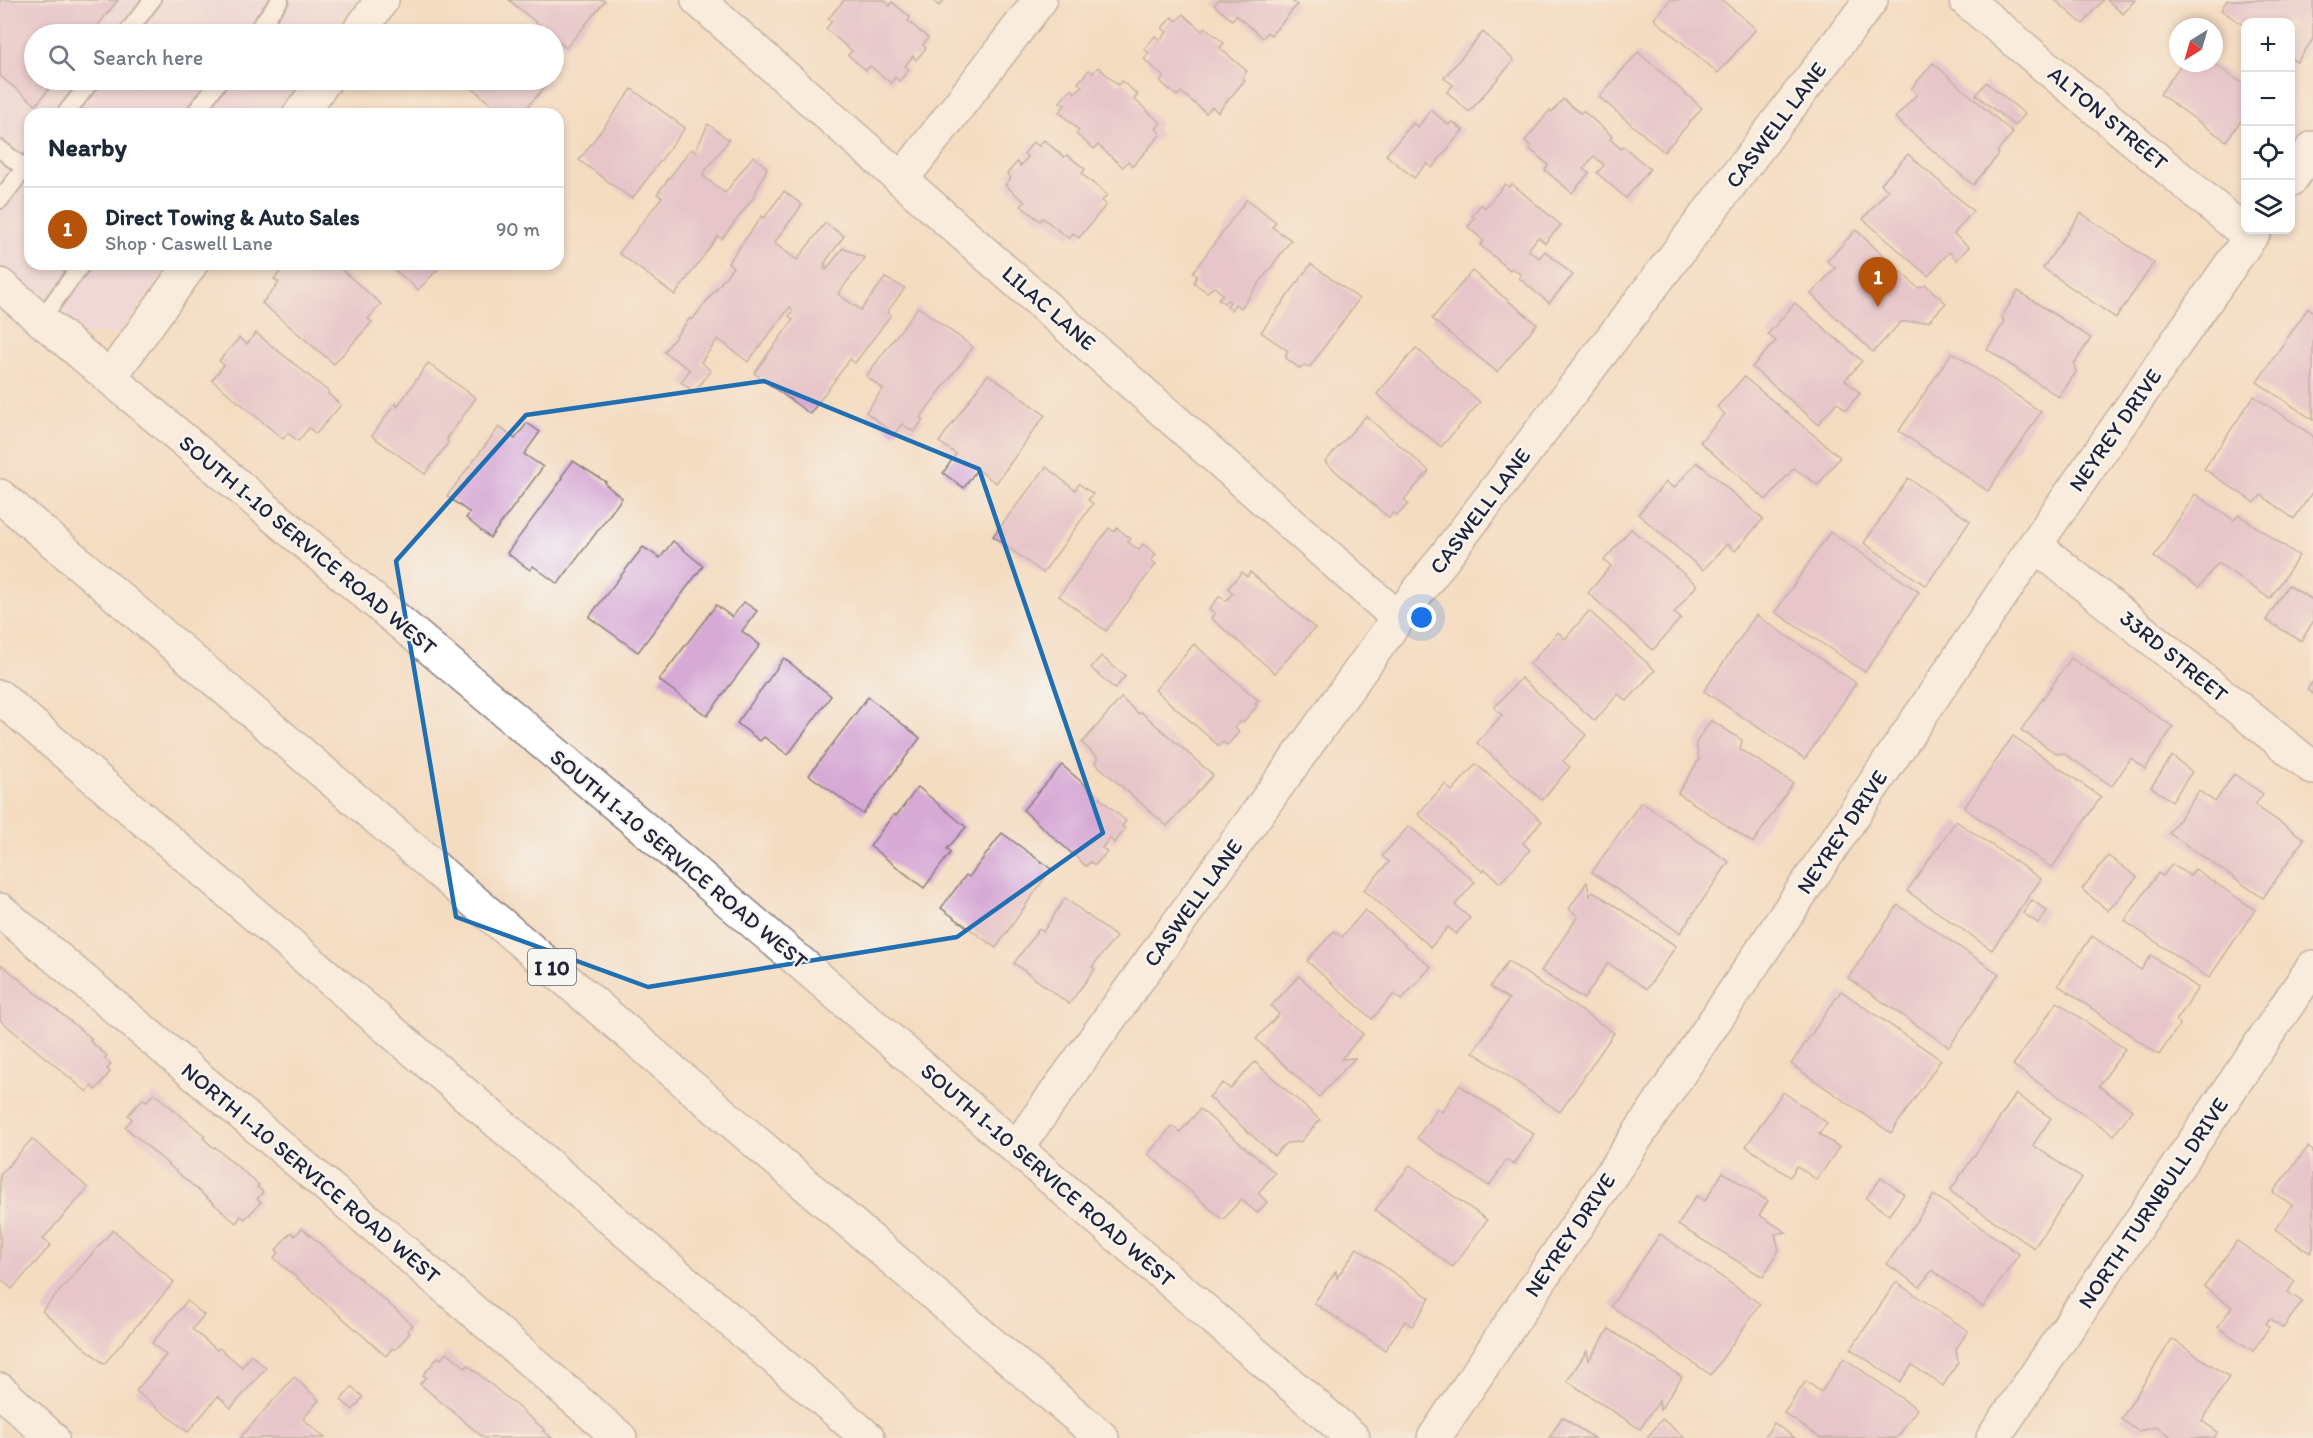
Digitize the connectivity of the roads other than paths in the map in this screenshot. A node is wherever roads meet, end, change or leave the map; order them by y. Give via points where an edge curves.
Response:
1 (152, 0) edge
2 (279, 0) edge
3 (382, 0) edge
4 (698, 0) edge
5 (1040, 0) edge
6 (1871, 0) edge
7 (1966, 0) edge
8 (134, 24) edge
9 (261, 24) edge
10 (364, 24) edge
11 (84, 90) edge
12 (212, 90) edge
13 (318, 90) edge
14 (70, 108) edge
15 (199, 108) edge
16 (304, 108) edge
17 (2313, 148) edge
18 (0, 149) edge
19 (24, 162) edge
20 (24, 168) edge
21 (2295, 173) edge
22 (902, 178) junction
23 (0, 200) edge
24 (2241, 223) edge
25 (2252, 234) edge
26 (78, 270) edge
27 (187, 270) edge
28 (0, 285) edge
29 (41, 320) junction
30 (110, 377) junction
31 (0, 496) edge
32 (2035, 545) junction
33 (1398, 618) junction
34 (0, 698) edge
35 (0, 706) edge
36 (48, 739) junction
37 (2313, 768) edge
38 (0, 910) edge
39 (2313, 967) edge
40 (1017, 1147) junction
41 (0, 1390) edge
42 (52, 1438) edge
43 (620, 1438) edge
44 (868, 1438) edge
45 (1102, 1438) edge
46 (1353, 1438) edge
47 (1434, 1438) edge
48 (1993, 1438) edge

1 - 8 lane
2 - 9 lane
3 - 10 main road
4 - 22 main road, LILAC LANE
5 - 22 main road
6 - 33 main road, CASWELL LANE
7 - 24 main road, ALTON STREET
11 - 14 lane
12 - 15 lane
13 - 16 main road
17 - 21 main road
18 - 19 lane
20 - 23 lane
22 - 33 main road, LILAC LANE
25 - 32 main road, NEYREY DRIVE
26 - 29 lane
27 - 30 main road
28 - 29 main road, SOUTH I-10 SERVICE ROAD WEST
29 - 30 main road, SOUTH I-10 SERVICE ROAD WEST
30 - 40 main road, SOUTH I-10 SERVICE ROAD WEST
31 - 45 main road, I 10
32 - 37 main road, 33RD STREET
32 - 47 main road, NEYREY DRIVE
33 - 40 main road, CASWELL LANE
34 - 36 main road
35 - 36 main road
36 - 44 main road
38 - 43 main road, NORTH I-10 SERVICE ROAD WEST
39 - 48 main road, NORTH TURNBULL DRIVE
40 - 46 main road, SOUTH I-10 SERVICE ROAD WEST
41 - 42 main road

